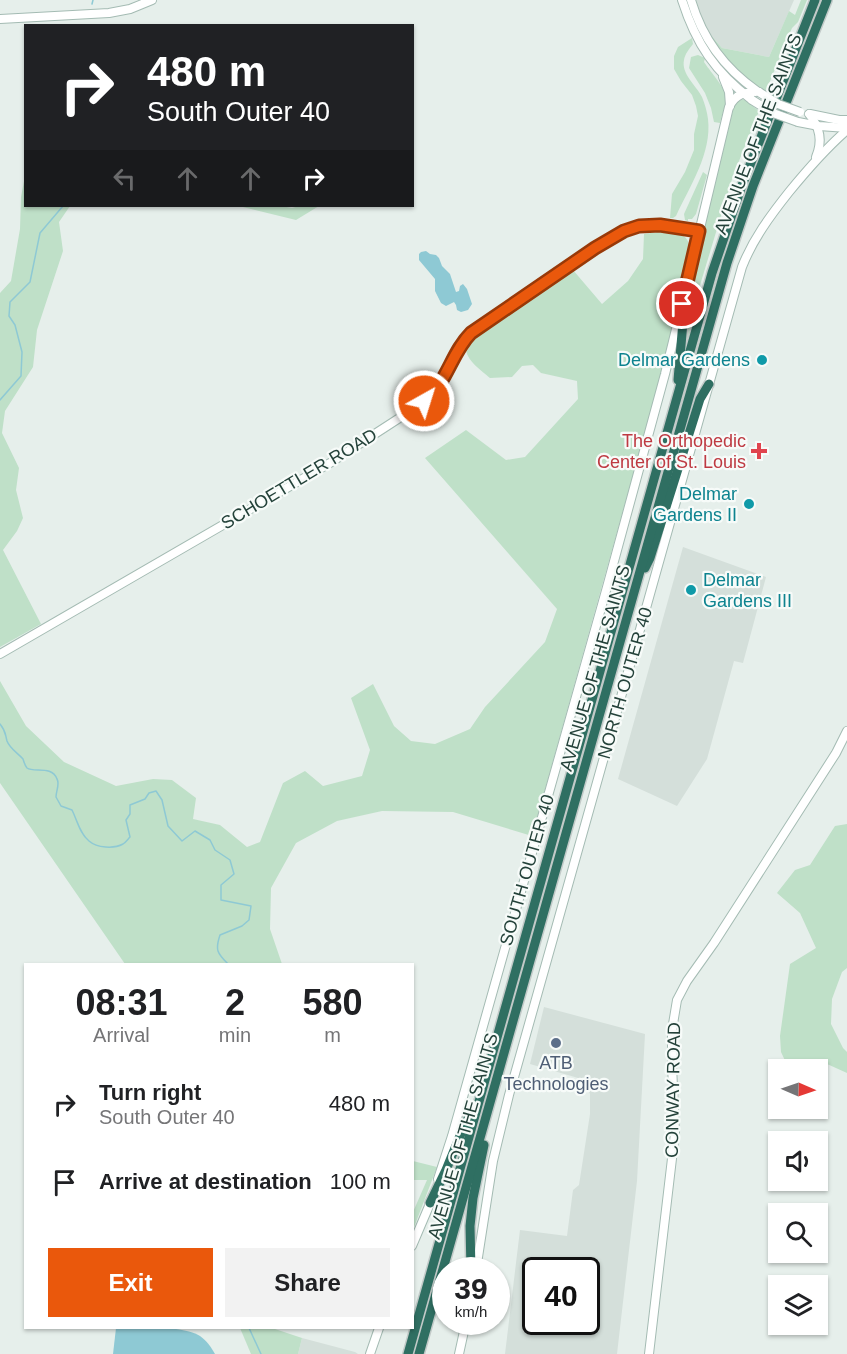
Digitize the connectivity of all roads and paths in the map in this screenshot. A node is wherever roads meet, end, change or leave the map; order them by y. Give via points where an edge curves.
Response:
1 (152, 0) edge
2 (682, 0) edge
3 (691, 0) edge
4 (815, 0) edge
5 (827, 0) edge
6 (0, 19) edge
7 (718, 68) junction
8 (742, 93) junction
9 (756, 94) junction
10 (729, 107) junction
11 (809, 114) junction
12 (847, 120) edge
13 (818, 126) junction
14 (847, 129) edge
15 (814, 162) junction
16 (699, 231) junction
17 (686, 287) junction
18 (709, 384) junction
19 (676, 401) junction
20 (635, 589) junction
21 (0, 654) edge
22 (847, 731) edge
23 (481, 1097) junction
24 (485, 1123) junction
25 (430, 1203) junction
26 (414, 1241) edge
27 (471, 1257) edge
28 (478, 1257) edge
29 (379, 1329) edge
30 (463, 1335) edge
31 (370, 1354) edge
32 (408, 1354) edge
33 (419, 1354) edge
34 (459, 1354) edge
35 (649, 1354) edge

1 - 6 street via 109,13
2 - 7 street via 704,51
3 - 9 street via 714,50
4 - 19 highway, AVENUE OF THE SAINTS via 735,204
5 - 20 highway, AVENUE OF THE SAINTS via 741,220
7 - 8 street
7 - 10 street via 726,81
8 - 9 street
8 - 10 street, SOUTH OUTER 40
9 - 11 street, bridge
9 - 13 street, bridge via 773,113
10 - 16 street, SOUTH OUTER 40
11 - 12 street
11 - 13 street
13 - 14 street
13 - 15 street via 820,143
14 - 15 street, NORTH OUTER 40
15 - 18 street, NORTH OUTER 40 via 769,218 747,256
16 - 17 street, SOUTH OUTER 40
16 - 21 street, SCHOETTLER ROAD via 639,226 595,248 471,333 437,389 421,404 330,463
17 - 19 highway
17 - 25 street, SOUTH OUTER 40 via 604,598
18 - 20 highway via 700,399 650,558
18 - 28 street, NORTH OUTER 40 via 505,1110
19 - 23 highway, AVENUE OF THE SAINTS
20 - 24 highway, AVENUE OF THE SAINTS
22 - 35 street, CONWAY ROAD via 677,1000 672,1042 675,1133
23 - 25 highway
23 - 32 highway, AVENUE OF THE SAINTS
24 - 27 highway via 470,1226
24 - 33 highway, AVENUE OF THE SAINTS
25 - 26 street, SOUTH OUTER 40
29 - 31 street
30 - 34 street

